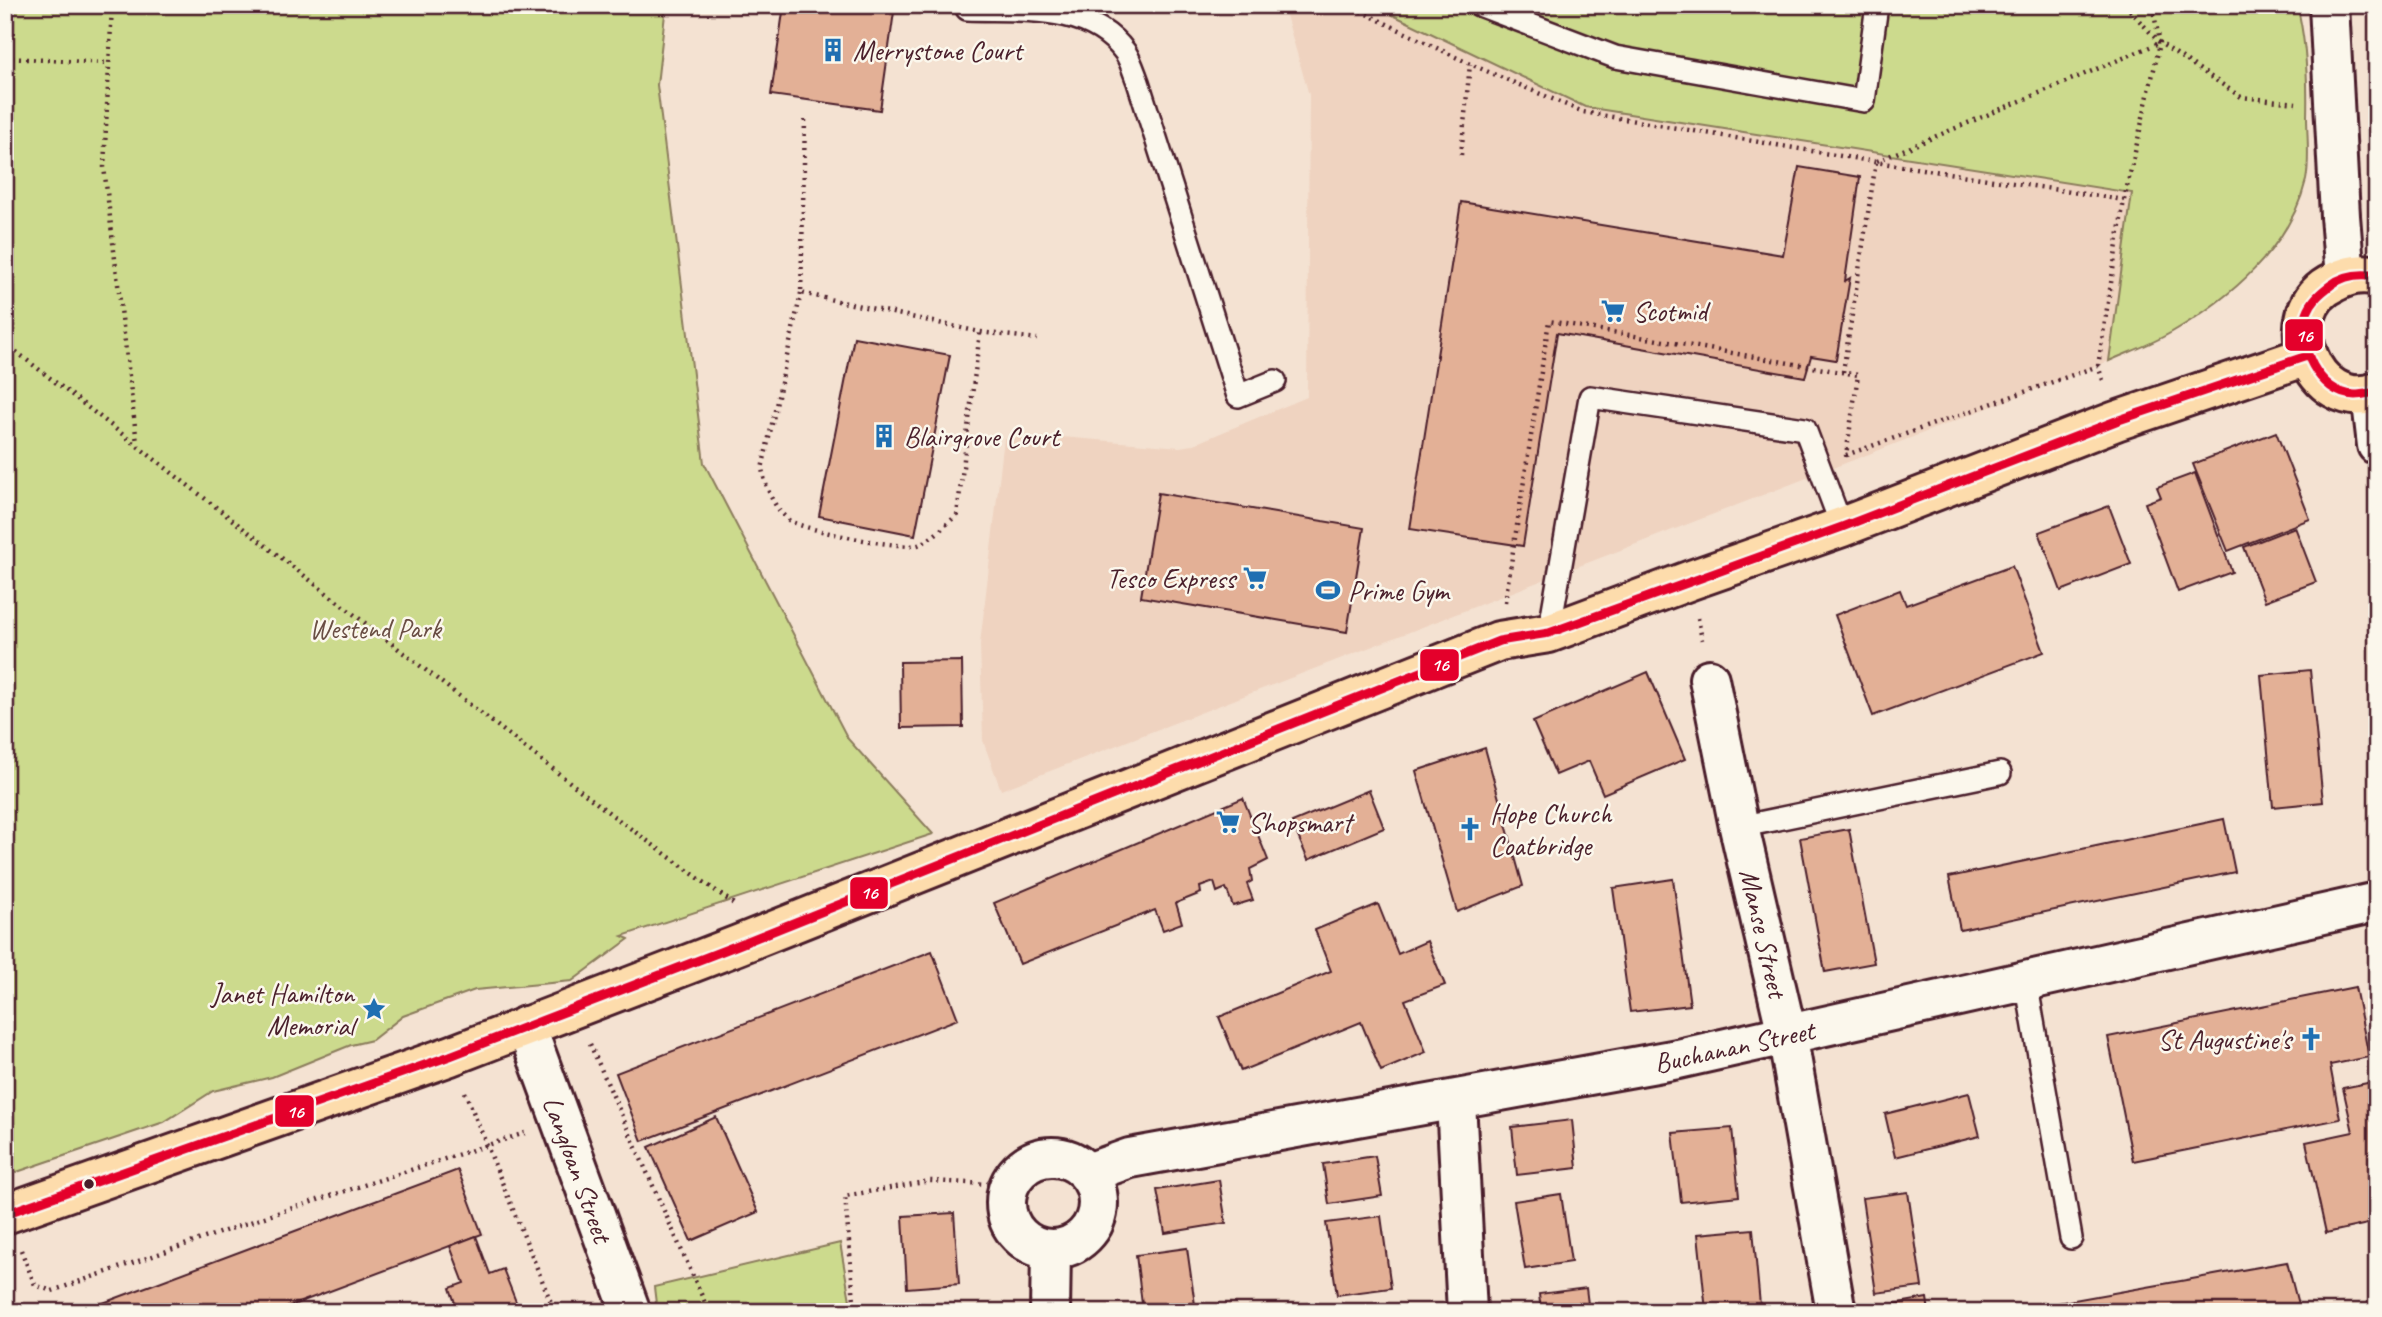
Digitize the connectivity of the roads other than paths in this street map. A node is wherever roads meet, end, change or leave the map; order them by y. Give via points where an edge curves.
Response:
1 (1479, 5) edge
2 (1877, 5) edge
3 (2329, 5) edge
4 (967, 7) edge
5 (2361, 277) edge
6 (2307, 356) junction
7 (1275, 381) dead end
8 (2374, 393) edge
9 (2377, 445) edge
10 (1842, 527) junction
11 (1549, 633) junction
12 (1709, 679) road end
13 (2000, 773) dead end
14 (1739, 827) junction
15 (2377, 902) edge
16 (2026, 981) junction
17 (526, 1026) junction
18 (1787, 1034) junction
19 (1457, 1101) junction
20 (1088, 1173) junction
21 (5, 1214) edge
22 (2071, 1238) dead end
23 (1051, 1251) junction
24 (631, 1312) edge
25 (1050, 1312) edge
26 (1467, 1312) edge
27 (1836, 1312) edge

1 - 2 lane via 1615,57 1864,101
3 - 5 street, bridge via 2340,215
4 - 7 lane via 1054,12 1085,20 1120,46 1138,82 1238,396
5 - 6 main road via 2328,285 2313,299 2302,336
6 - 8 main road via 2326,384 2341,393
6 - 10 main road via 2116,421
8 - 9 street
10 - 11 main road
10 - 11 lane via 1805,429 1590,397
11 - 17 main road via 1499,641
12 - 14 street, Manse Street
13 - 14 lane
14 - 18 street, Manse Street
15 - 16 street, Buchanan Street
16 - 18 street, Buchanan Street
16 - 22 lane
17 - 21 main road
17 - 24 street, Langloan Street
18 - 19 street, Buchanan Street
18 - 27 street, Manse Street
19 - 20 street, Buchanan Street via 1130,1158
19 - 26 street
20 - 23 street via 1099,1198 1095,1223 1077,1243
20 - 23 street via 1068,1159 1045,1157 1023,1166 1008,1185 1006,1215 1023,1240
23 - 25 street

